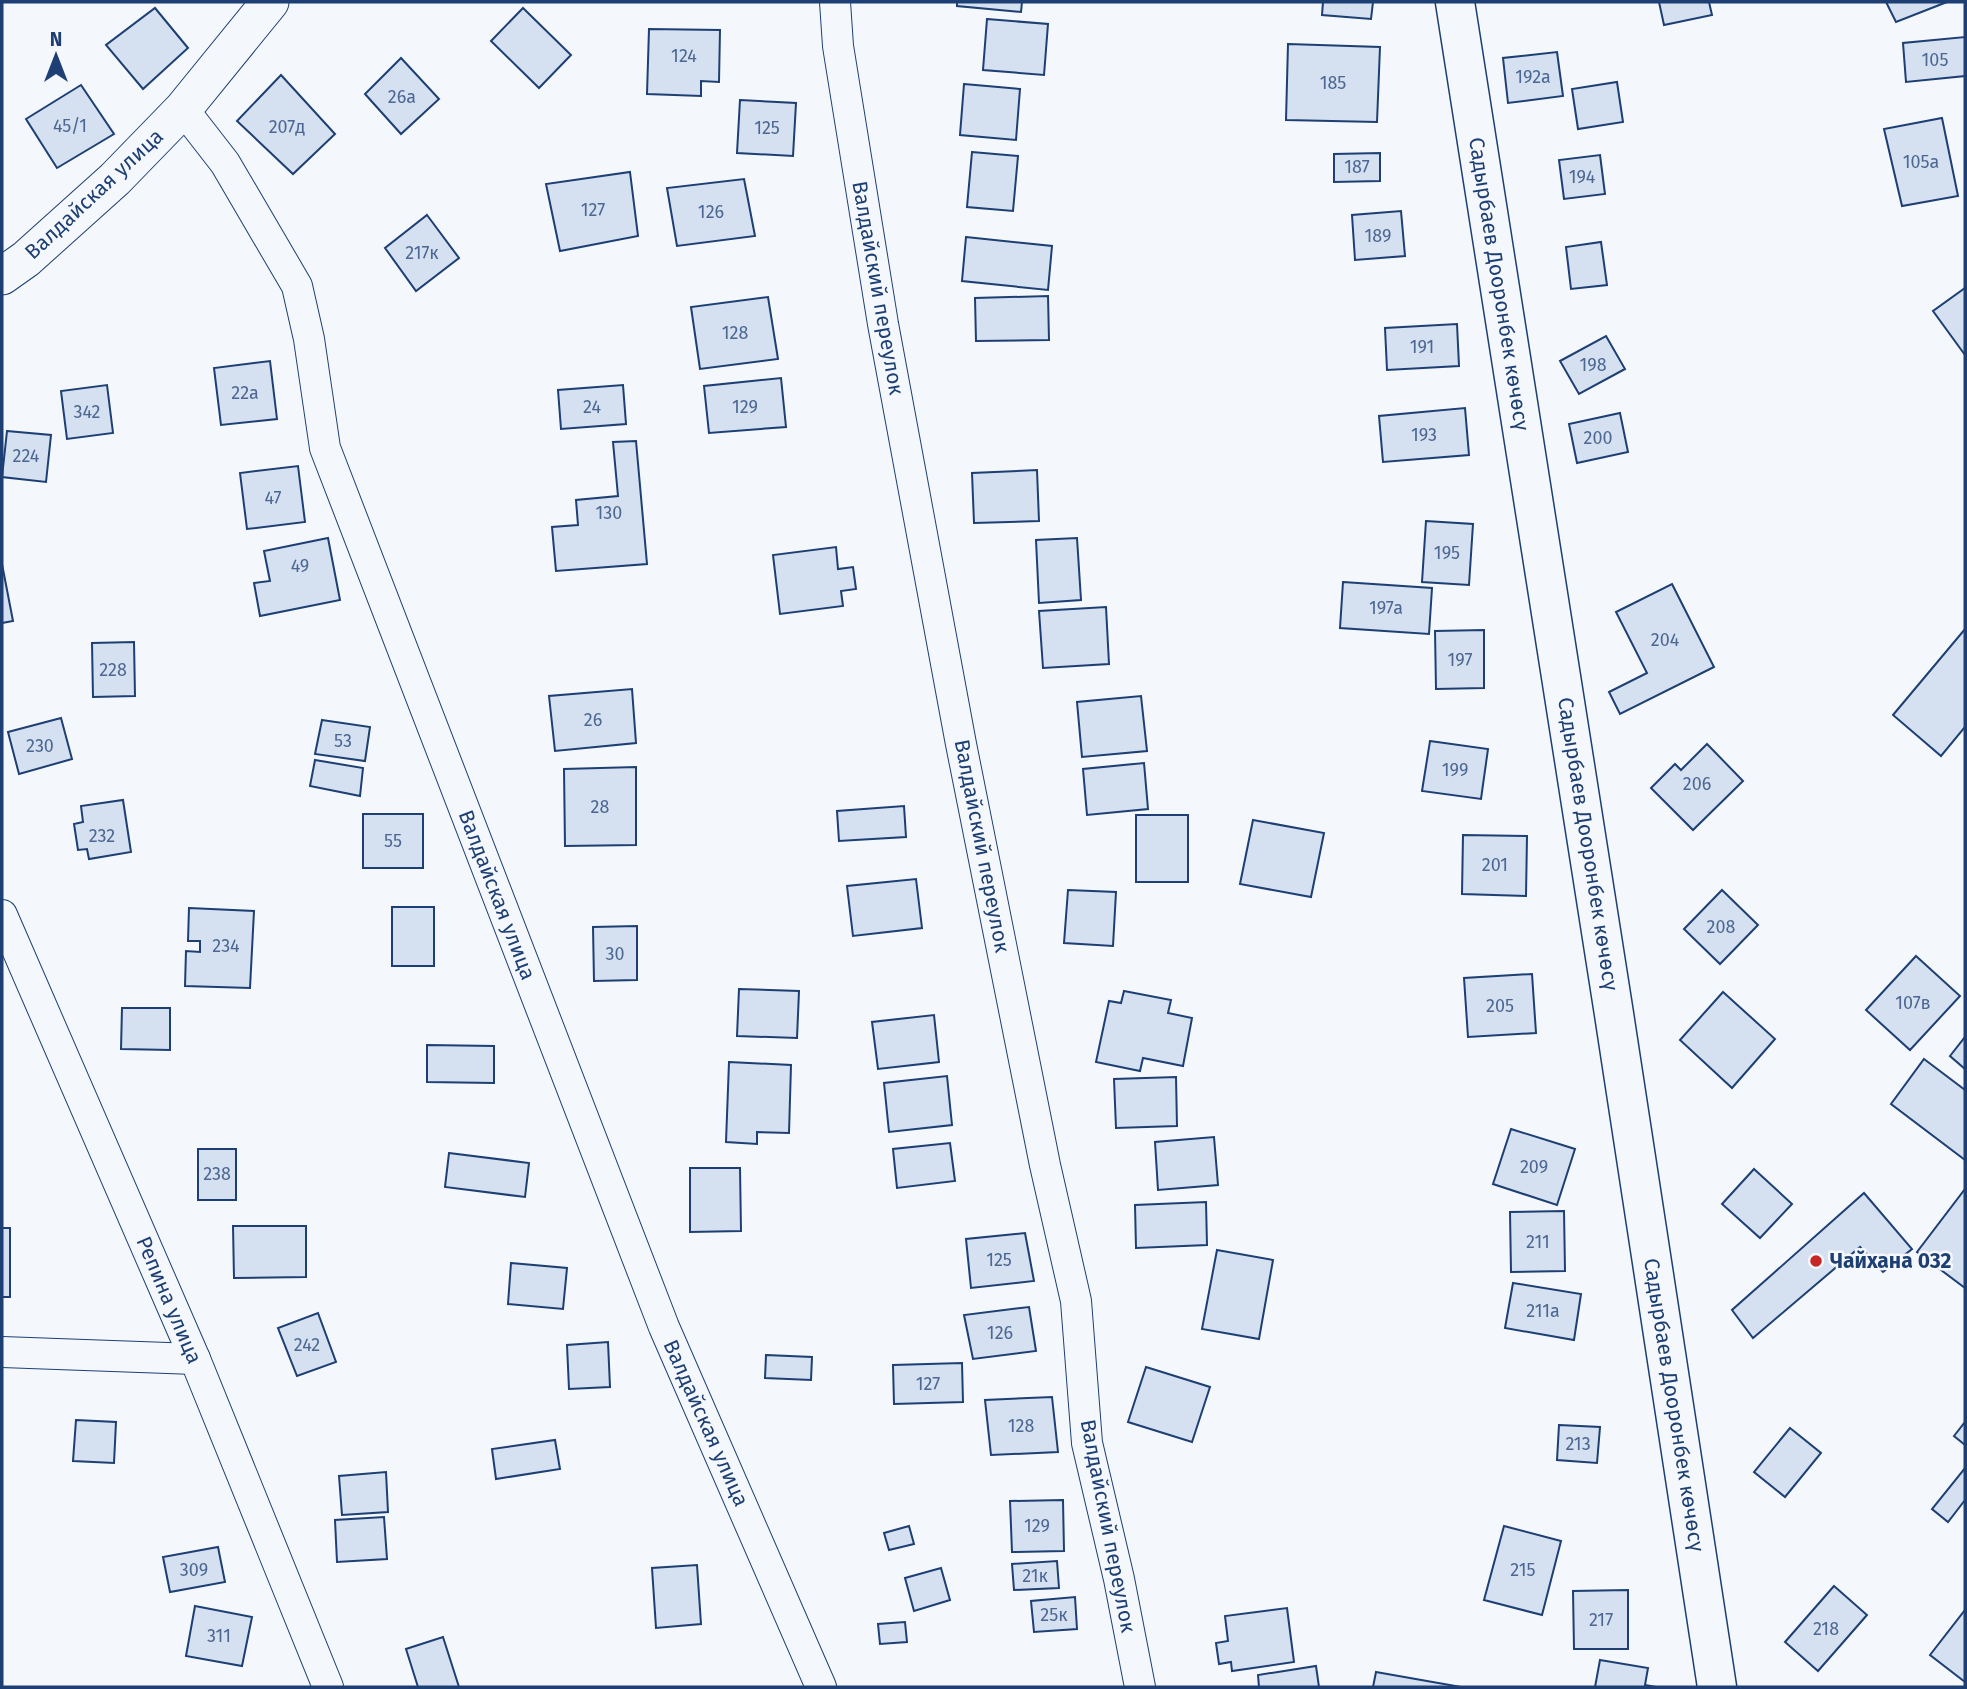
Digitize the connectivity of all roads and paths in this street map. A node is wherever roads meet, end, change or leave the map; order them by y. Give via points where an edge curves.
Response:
1 (270, 2) edge
2 (835, 2) edge
3 (1455, 2) edge
4 (183, 109) junction
5 (2, 276) edge
6 (2, 915) edge
7 (2, 1352) edge
8 (195, 1360) junction
9 (328, 1687) edge
10 (821, 1687) edge
11 (1140, 1687) edge
12 (1717, 1687) edge

1 - 4 street, Валдайская улица
2 - 11 street, Валдайский переулок via 838,46 888,351 961,744 1076,1301 1087,1443
3 - 12 main road, Садырбаев Дооронбек көчөсү
4 - 5 street, Валдайская улица via 115,179
4 - 10 street, Валдайская улица via 225,163 297,286 325,448 664,1327
6 - 8 street, Репина улица
7 - 8 street
8 - 9 street, Репина улица

